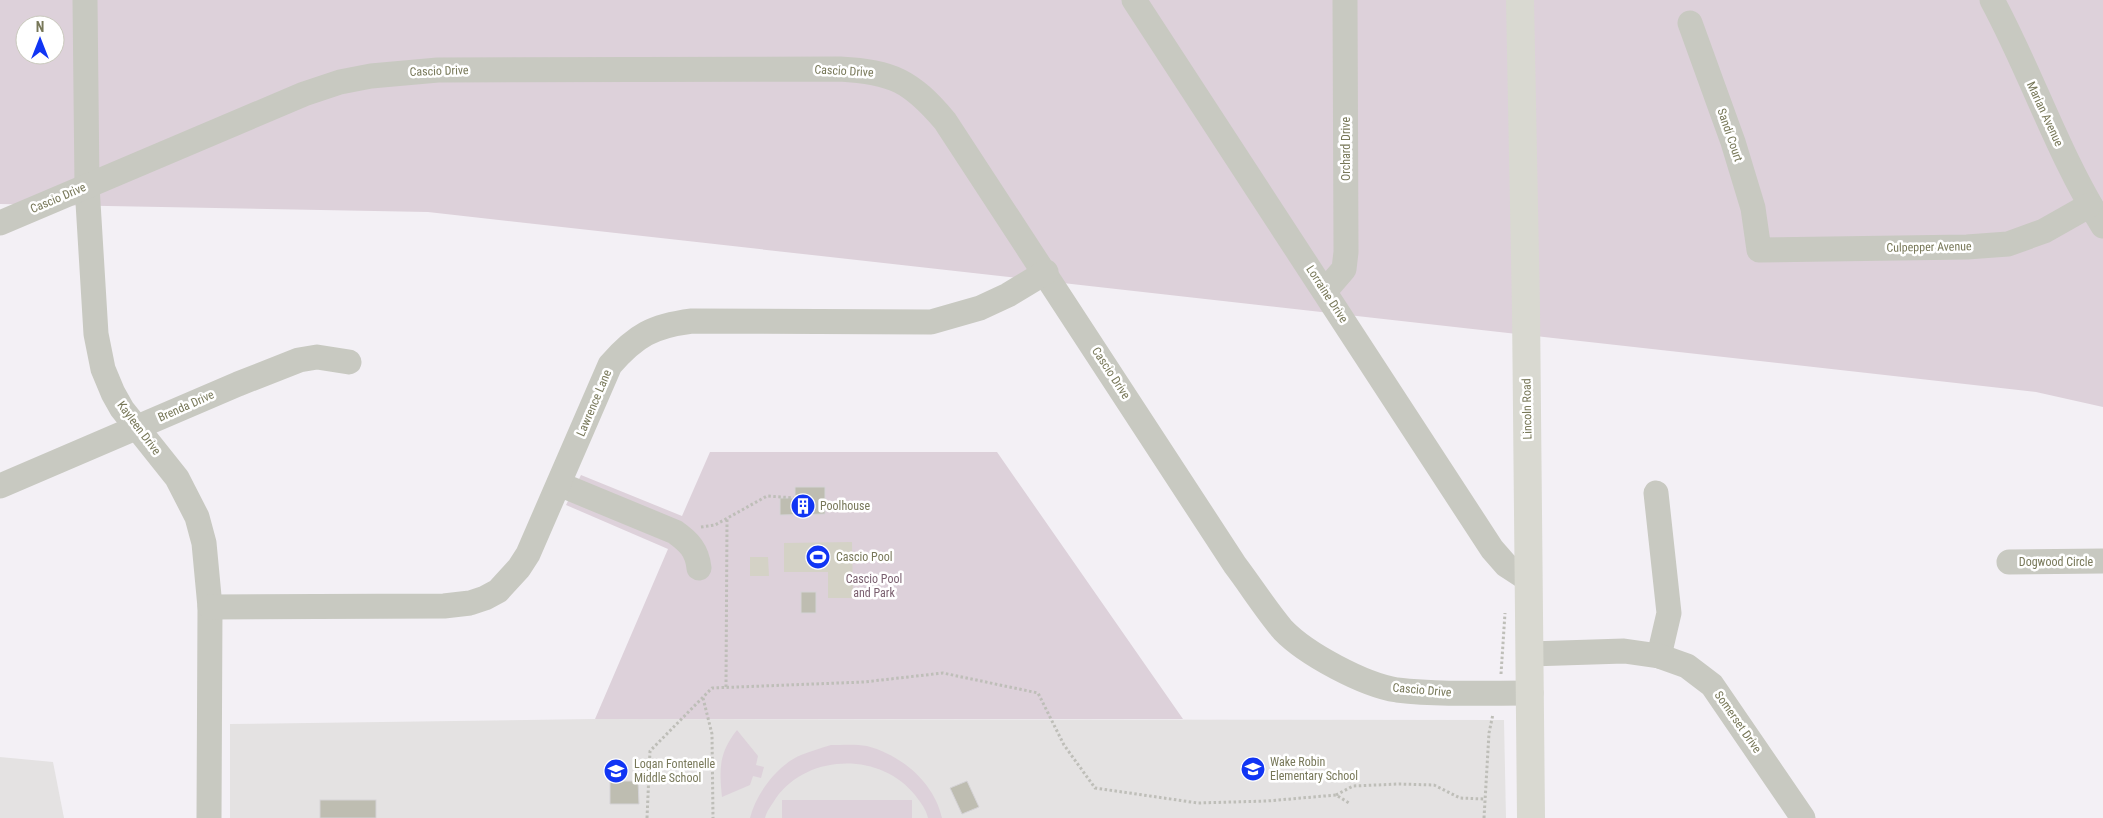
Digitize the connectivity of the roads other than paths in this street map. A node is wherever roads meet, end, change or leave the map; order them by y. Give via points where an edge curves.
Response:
1 (85, 0) edge
2 (1134, 0) edge
3 (1344, 0) edge
4 (1520, 0) edge
5 (1992, 0) edge
6 (1690, 23) dead end
7 (87, 186) junction
8 (2090, 205) junction
9 (0, 223) edge
10 (2103, 226) edge
11 (1760, 250) joint
12 (1046, 272) junction
13 (1326, 291) junction
14 (349, 362) dead end
15 (138, 428) junction
16 (559, 484) junction
17 (0, 486) edge
18 (1656, 493) dead end
19 (2103, 561) edge
20 (2009, 562) dead end
21 (699, 568) dead end
22 (1529, 580) junction
23 (210, 607) junction
24 (1530, 654) junction
25 (1660, 656) junction
26 (1530, 693) junction
27 (209, 818) edge
28 (1531, 818) edge
29 (1803, 818) edge

1 - 7 street, Kayleen Drive
2 - 13 street, Lorraine Drive
3 - 13 street, Orchard Drive via 1346,252 1344,269
4 - 22 main road, Lincoln Road
5 - 8 street, Marian Avenue
6 - 11 street, Sandi Court via 1733,142 1753,208
7 - 9 street, Cascio Drive
7 - 12 street, Cascio Drive via 304,94 371,76 438,70 870,71 895,78 915,89 930,103
7 - 15 street, Kayleen Drive via 99,354 113,393
8 - 10 street, Marian Avenue
8 - 11 street, Culpepper Avenue via 2044,231 2008,244
12 - 16 street, Lawrence Lane via 980,308 931,322 692,321 658,327 630,344 610,366
12 - 26 street, Cascio Drive via 1235,565 1284,630 1321,660 1395,690
13 - 22 street, Lorraine Drive via 1492,549 1506,565
14 - 15 street, Brenda Drive via 317,357 299,360
15 - 17 street, Brenda Drive
15 - 23 street, Kayleen Drive via 177,478 197,517 208,567
16 - 21 street via 675,532 686,540 697,556
16 - 23 street, Lawrence Lane via 520,568 498,592 485,598 444,606
18 - 25 street via 1669,613
19 - 20 street, Dogwood Circle
22 - 24 main road, Lincoln Road
23 - 27 street, Kayleen Drive
24 - 25 street, Somerset Drive via 1624,651
24 - 26 main road, Lincoln Road
25 - 29 street, Somerset Drive via 1687,666 1712,685
26 - 28 main road, Lincoln Road

